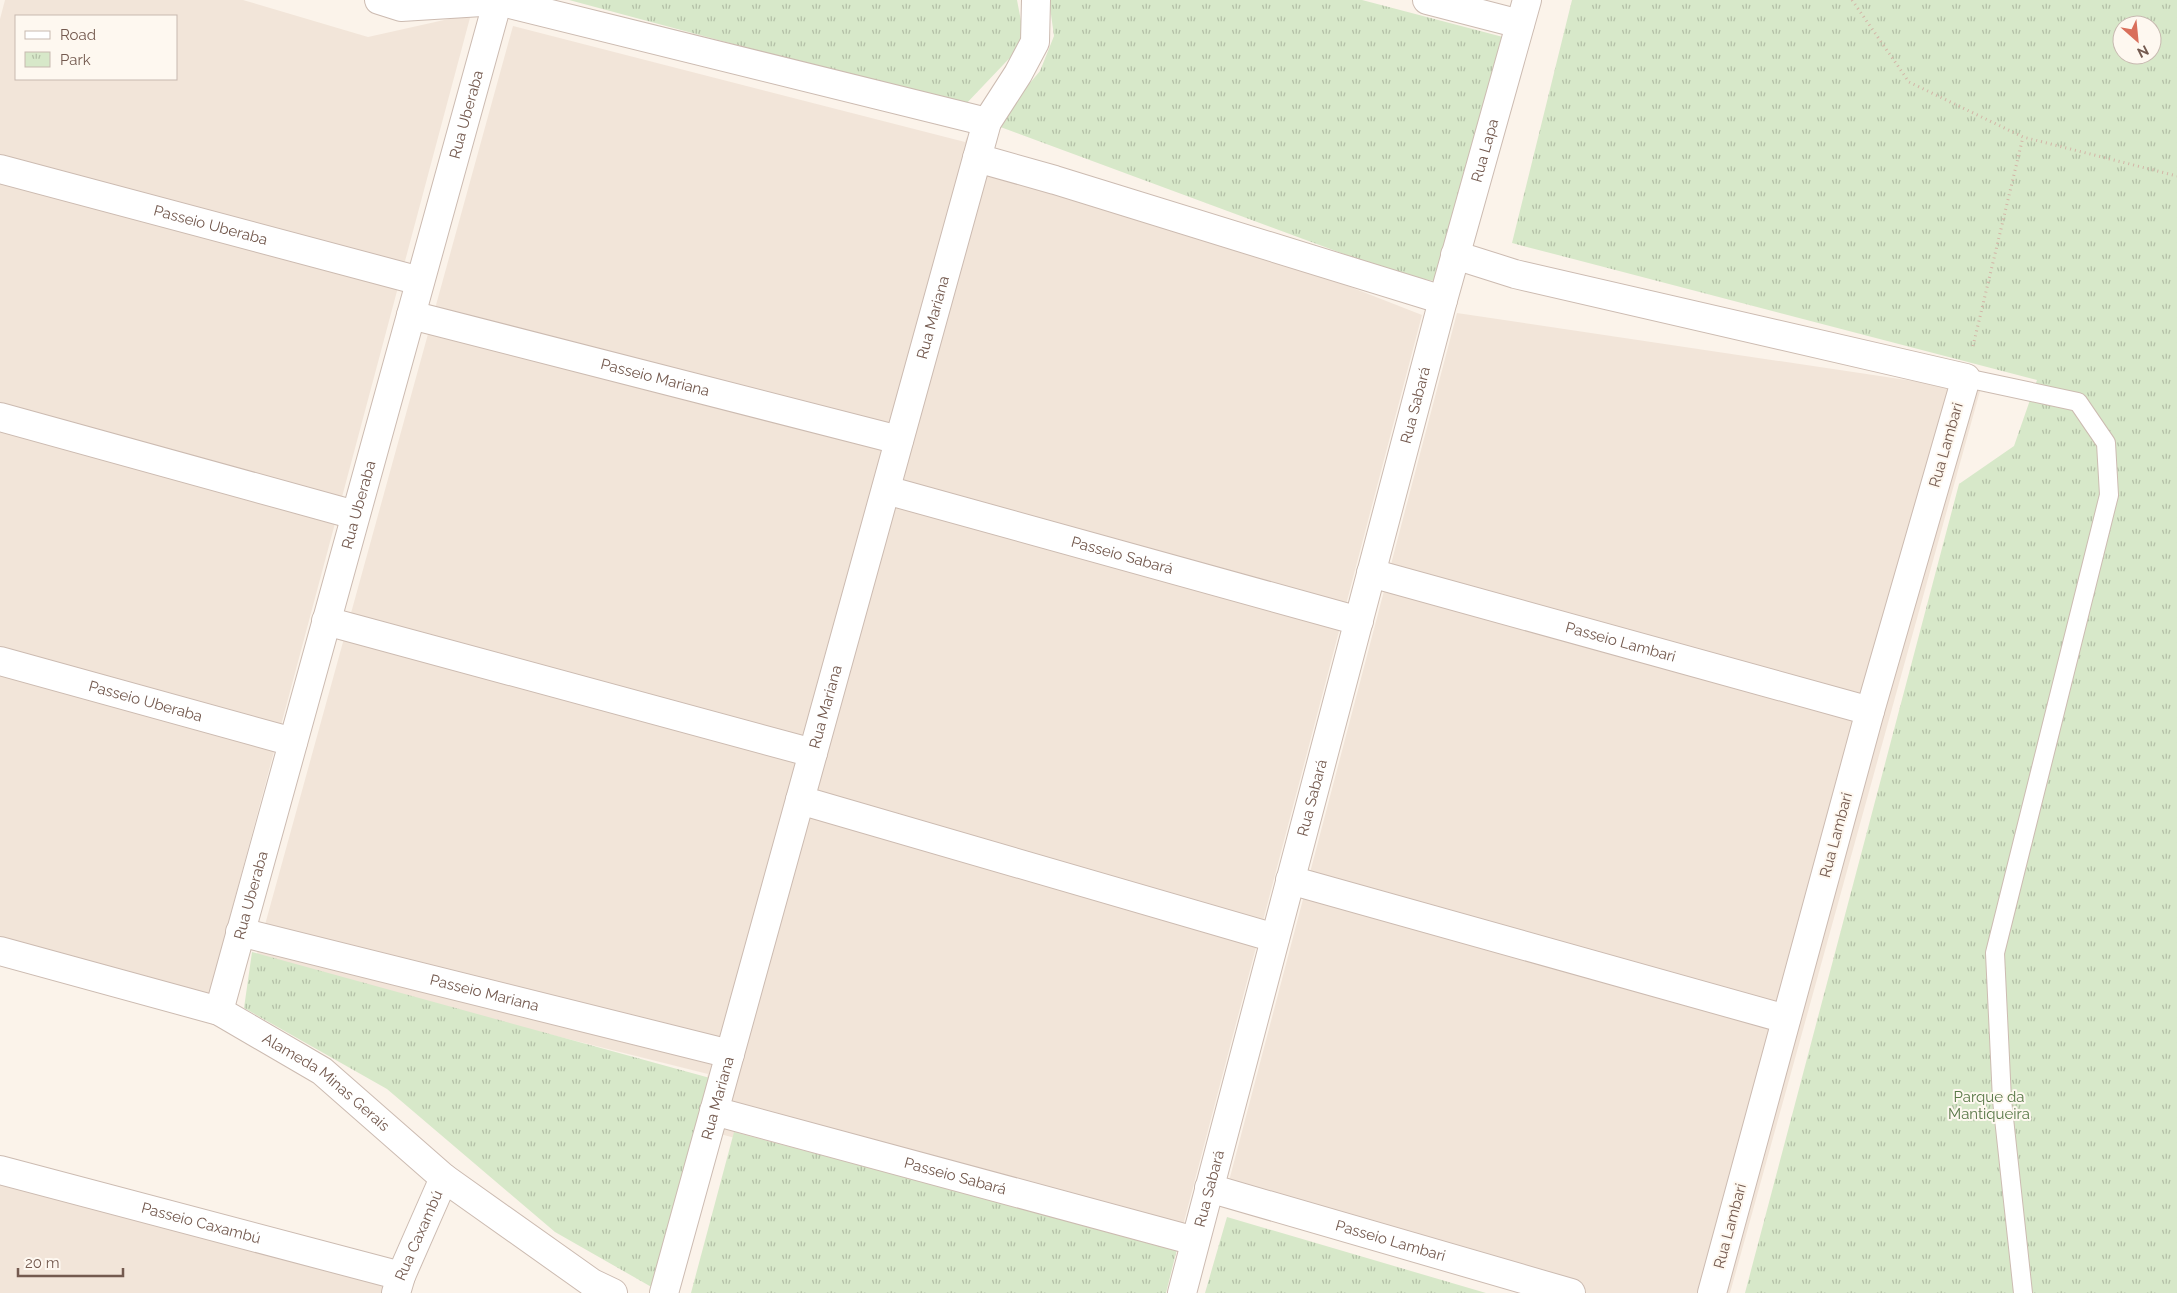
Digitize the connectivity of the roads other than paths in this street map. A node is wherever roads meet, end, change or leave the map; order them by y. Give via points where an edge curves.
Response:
1 (379, 0) edge
2 (498, 0) edge
3 (1036, 0) edge
4 (1427, 0) edge
5 (1523, 12) edge
6 (987, 122) junction
7 (977, 158) junction
8 (0, 169) edge
9 (1455, 255) junction
10 (420, 281) junction
11 (1442, 300) junction
12 (411, 315) junction
13 (1966, 378) junction
14 (0, 417) edge
15 (899, 440) junction
16 (886, 490) junction
17 (355, 515) junction
18 (1371, 573) junction
19 (326, 621) junction
20 (1359, 621) junction
21 (0, 661) edge
22 (1870, 710) junction
23 (293, 742) junction
24 (813, 753) junction
25 (800, 800) junction
26 (1290, 880) junction
27 (240, 932) junction
28 (1275, 938) junction
29 (0, 951) edge
30 (219, 1011) junction
31 (1786, 1019) junction
32 (730, 1054) junction
33 (714, 1112) junction
34 (0, 1170) edge
35 (444, 1178) junction
36 (1209, 1188) junction
37 (1196, 1241) junction
38 (398, 1285) edge
39 (613, 1293) edge
40 (664, 1293) edge
41 (1182, 1293) edge
42 (1571, 1293) edge
43 (1712, 1293) edge
44 (2023, 1293) edge

1 - 2 street via 402,7
2 - 6 street
2 - 10 street, Rua Uberaba
3 - 6 street, Rua Mariana via 1035,42
4 - 5 street
5 - 9 street, Rua Lapa
6 - 7 street, Rua Mariana
7 - 11 street
7 - 15 street, Rua Mariana
8 - 10 street, Passeio Uberaba
9 - 11 street, Rua Lapa
9 - 13 street via 1515,274
10 - 12 street, Rua Uberaba
11 - 18 street, Rua Sabará
12 - 15 street, Passeio Mariana
12 - 17 street, Rua Uberaba
13 - 22 street, Rua Lambari
13 - 44 lane via 2078,402 2106,443 2109,495 1995,953 2002,1100
14 - 17 street
15 - 16 street, Rua Mariana
16 - 20 street, Passeio Sabará
16 - 24 street, Rua Mariana
17 - 19 street, Rua Uberaba
18 - 20 street, Rua Sabará
18 - 22 street, Passeio Lambari
19 - 23 street, Rua Uberaba
19 - 24 street
20 - 26 street, Rua Sabará
21 - 23 street, Passeio Uberaba
22 - 31 street, Rua Lambari
23 - 27 street, Rua Uberaba
24 - 25 street, Rua Mariana
25 - 28 street
25 - 32 street, Rua Mariana
26 - 28 street, Rua Sabará
26 - 31 street
27 - 30 street, Rua Uberaba
27 - 32 street, Passeio Mariana
28 - 36 street, Rua Sabará
29 - 30 street, Alameda Minas Gerais
30 - 35 street, Alameda Minas Gerais via 322,1071
31 - 43 street, Rua Lambari
32 - 33 street, Rua Mariana
33 - 37 street, Passeio Sabará
33 - 40 street, Rua Mariana
34 - 38 street, Passeio Caxambú
35 - 38 street, Rua Caxambú
35 - 39 street, Alameda Minas Gerais via 592,1283
36 - 37 street, Rua Sabará
36 - 42 street, Passeio Lambari
37 - 41 street, Rua Sabará

